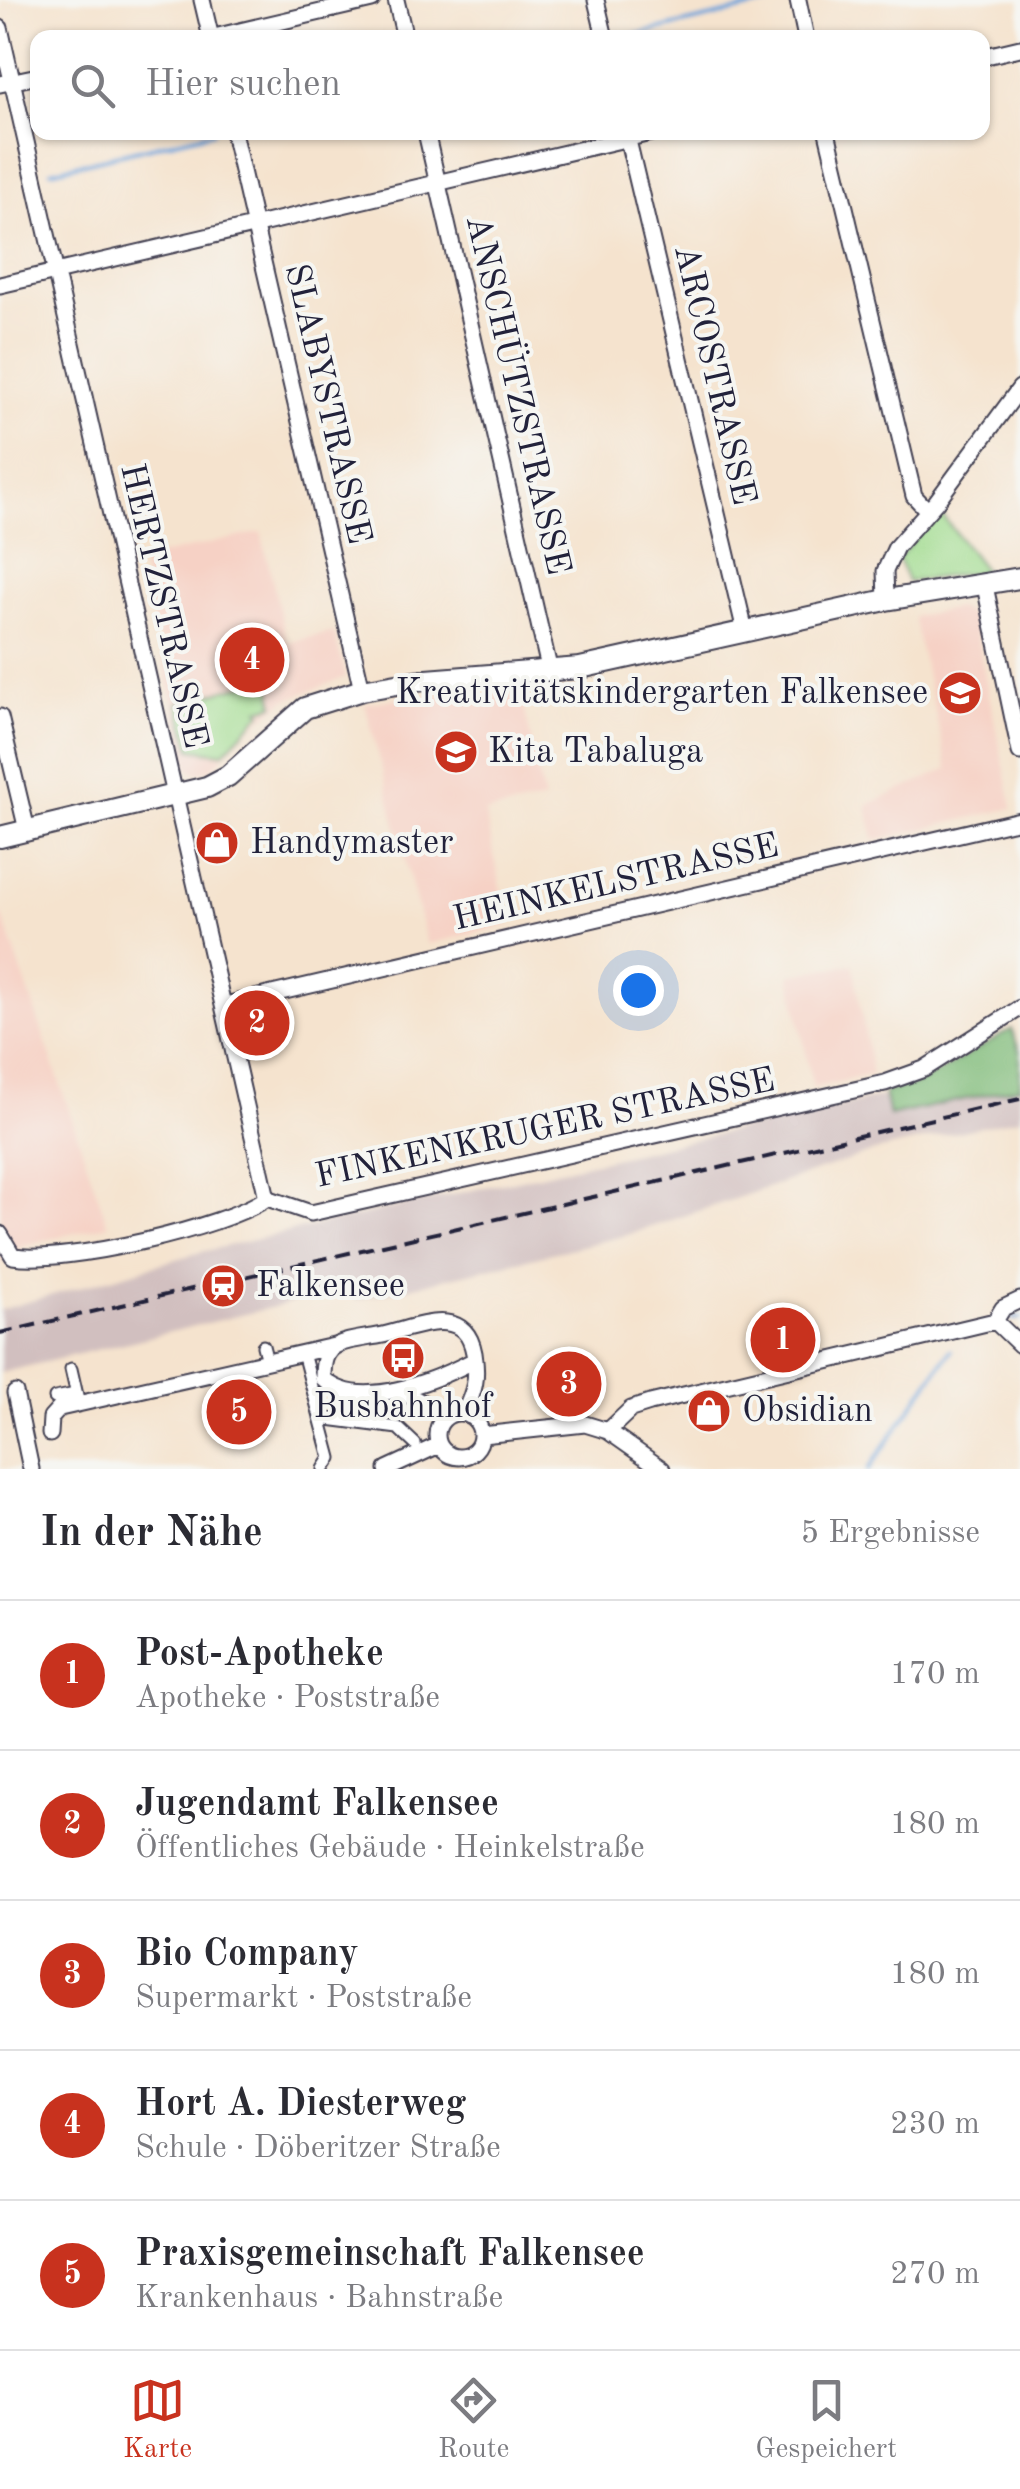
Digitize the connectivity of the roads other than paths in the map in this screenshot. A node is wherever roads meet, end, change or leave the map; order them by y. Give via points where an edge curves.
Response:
1 (202, 0) edge
2 (372, 0) edge
3 (396, 0) edge
4 (596, 0) edge
5 (798, 0) edge
6 (0, 28) edge
7 (208, 30) edge
8 (241, 30) edge
9 (403, 30) edge
10 (603, 30) edge
11 (804, 30) edge
12 (1020, 48) edge
13 (990, 55) edge
14 (6, 83) edge
15 (235, 140) edge
16 (428, 140) edge
17 (610, 140) edge
18 (628, 140) edge
19 (829, 140) edge
20 (437, 182) junction
21 (254, 224) junction
22 (56, 271) junction
23 (0, 285) edge
24 (1020, 388) edge
25 (928, 511) junction
26 (1020, 578) edge
27 (986, 586) junction
28 (886, 600) junction
29 (745, 630) junction
30 (550, 672) junction
31 (362, 690) junction
32 (0, 717) edge
33 (1020, 752) edge
34 (176, 796) junction
35 (1020, 820) edge
36 (26, 830) junction
37 (0, 837) edge
38 (226, 1005) junction
39 (1020, 1008) edge
40 (267, 1198) junction
41 (0, 1234) edge
42 (1020, 1300) edge
43 (995, 1321) junction
44 (1017, 1337) edge
45 (335, 1346) junction
46 (303, 1352) junction
47 (475, 1360) junction
48 (71, 1369) dead end
49 (400, 1390) junction
50 (15, 1393) dead end
51 (56, 1398) dead end
52 (77, 1399) junction
53 (464, 1412) junction
54 (446, 1416) junction
55 (320, 1418) junction
56 (608, 1432) junction
57 (50, 1434) dead end
58 (482, 1435) junction
59 (416, 1444) dead end
60 (439, 1445) junction
61 (466, 1463) edge
62 (31, 1469) edge
63 (324, 1469) edge
64 (387, 1469) edge
65 (662, 1469) edge

1 - 7 street
2 - 8 street
3 - 9 street
4 - 10 street
5 - 11 street
6 - 14 street, HERTZSTRASSE
12 - 13 street
14 - 22 street, HERTZSTRASSE
15 - 21 street, SLABYSTRASSE
16 - 20 street, ANSCHÜTZSTRASSE
17 - 20 street
18 - 29 street, ARCOSTRASSE
19 - 25 street via 914,496
20 - 21 street
20 - 30 street, ANSCHÜTZSTRASSE
21 - 22 street
21 - 31 street, SLABYSTRASSE
22 - 23 street
22 - 34 street, HERTZSTRASSE
24 - 25 street
25 - 28 street via 890,558
26 - 27 street
27 - 28 street
27 - 33 street
28 - 29 street
29 - 30 street
30 - 31 street
31 - 34 street via 305,708 228,776
32 - 36 street
34 - 36 street
34 - 38 street, HERTZSTRASSE
35 - 38 street, HEINKELSTRASSE
36 - 37 street
38 - 40 street, HERTZSTRASSE
39 - 40 street, FINKENKRUGER STRASSE via 924,1069 885,1083 311,1213
40 - 41 street, FINKENKRUGER STRASSE via 145,1240 34,1259 14,1256
42 - 43 street
43 - 44 street
43 - 56 street via 650,1403 631,1410
45 - 46 street
45 - 47 street via 438,1322 468,1330
45 - 49 street via 323,1360 323,1378 332,1388
46 - 52 street via 265,1354
46 - 55 street
47 - 49 street
47 - 53 street via 478,1385
48 - 52 street
49 - 54 street
50 - 62 street
51 - 52 street
52 - 57 street via 56,1411
53 - 54 street
53 - 58 street via 477,1420
54 - 60 street
55 - 59 street via 398,1428
55 - 63 street via 331,1458
56 - 58 street via 585,1424
56 - 65 street
58 - 61 street
60 - 61 street
60 - 64 street

